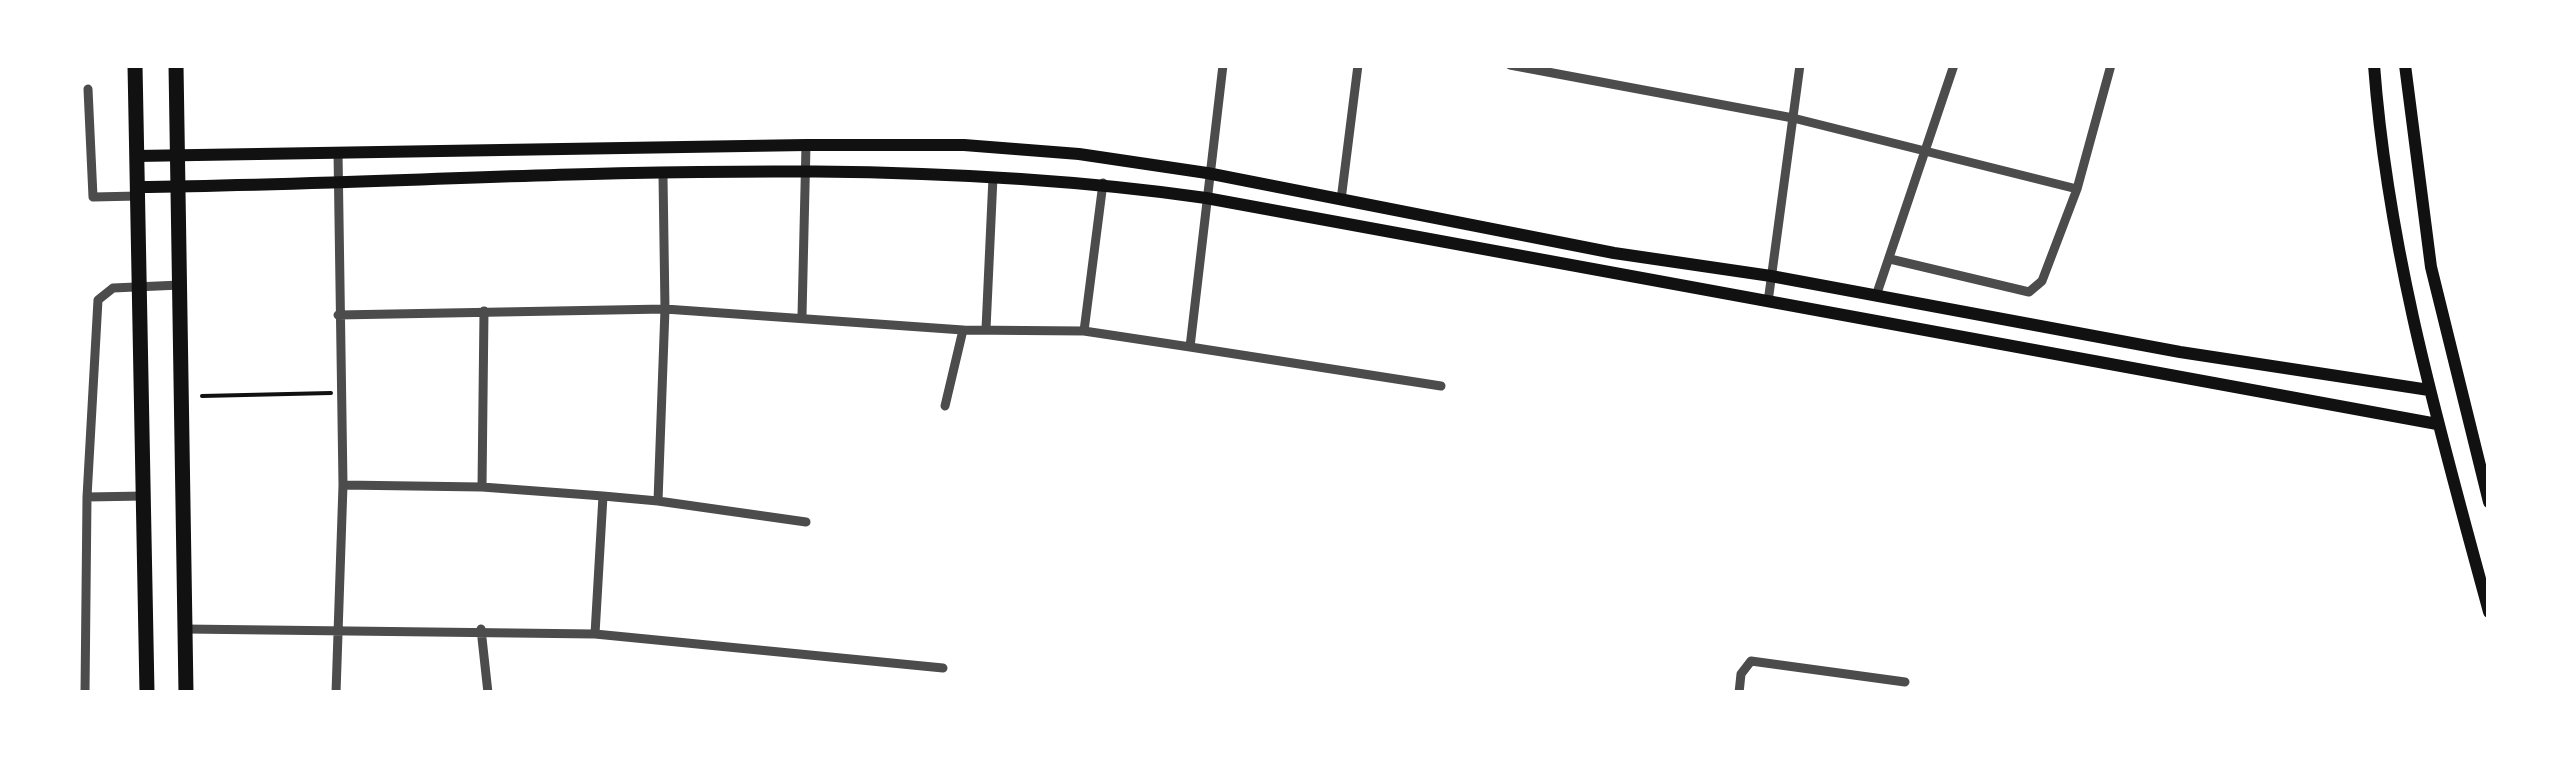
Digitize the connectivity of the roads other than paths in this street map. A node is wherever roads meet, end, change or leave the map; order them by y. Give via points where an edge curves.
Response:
1 (135, 65) edge
2 (176, 65) edge
3 (1223, 65) edge
4 (1358, 65) edge
5 (1510, 65) edge
6 (1800, 65) edge
7 (1954, 65) edge
8 (2111, 65) edge
9 (2374, 65) edge
10 (2405, 65) edge
11 (88, 89) dead end
12 (1793, 118) junction
13 (806, 145) junction
14 (175, 152) junction
15 (338, 152) junction
16 (1925, 152) junction
17 (136, 156) junction
18 (1208, 173) junction
19 (806, 174) junction
20 (993, 174) junction
21 (663, 176) junction
22 (1102, 183) junction
23 (336, 184) junction
24 (176, 186) junction
25 (2077, 189) junction
26 (137, 191) junction
27 (1206, 198) junction
28 (1341, 200) junction
29 (1890, 259) junction
30 (1772, 276) junction
31 (140, 285) junction
32 (180, 285) junction
33 (1876, 296) junction
34 (1768, 302) junction
35 (664, 309) junction
36 (484, 311) junction
37 (338, 315) junction
38 (802, 316) junction
39 (986, 329) junction
40 (962, 330) junction
41 (1084, 332) junction
42 (1190, 347) junction
43 (1441, 386) dead end
44 (2429, 390) junction
45 (945, 406) dead end
46 (2437, 424) junction
47 (343, 484) junction
48 (482, 487) junction
49 (146, 496) junction
50 (603, 496) junction
51 (87, 497) junction
52 (658, 501) junction
53 (2489, 502) edge
54 (806, 522) dead end
55 (2489, 612) edge
56 (185, 629) junction
57 (482, 629) junction
58 (337, 632) junction
59 (595, 634) junction
60 (943, 668) dead end
61 (1905, 682) dead end
62 (85, 693) edge
63 (147, 693) edge
64 (186, 693) edge
65 (336, 693) edge
66 (488, 693) edge
67 (1739, 693) edge

1 - 17 highway
2 - 14 highway
3 - 18 street
4 - 28 street
5 - 12 street
6 - 12 street
7 - 16 street
8 - 25 street
9 - 44 main road via 2392,223
10 - 53 main road via 2431,267
11 - 26 street via 93,197
12 - 16 street
12 - 30 street
13 - 15 main road
13 - 18 main road via 983,147
13 - 19 street
14 - 15 main road
14 - 17 main road
14 - 24 highway
15 - 23 street
16 - 25 street
16 - 29 street
17 - 26 highway
18 - 27 street
18 - 28 main road
19 - 20 main road
19 - 21 main road
19 - 38 street
20 - 22 main road
20 - 39 street
21 - 23 main road
21 - 35 street
22 - 27 main road
22 - 41 street
23 - 24 main road
23 - 37 street
24 - 26 main road
24 - 32 highway
25 - 29 street via 2042,281 2029,292
26 - 31 highway
27 - 34 main road
27 - 42 street
28 - 30 main road
29 - 33 street
30 - 33 main road
30 - 34 street
31 - 32 street
31 - 49 highway
31 - 51 street via 113,288 98,300
32 - 56 highway
33 - 44 main road
34 - 46 main road
35 - 36 street
35 - 38 street
35 - 52 street
36 - 37 street
36 - 48 street
37 - 47 street
38 - 40 street
39 - 40 street
39 - 41 street
40 - 45 street
41 - 42 street
42 - 43 street
44 - 46 main road
46 - 55 main road
47 - 48 street
47 - 58 street
48 - 50 street
49 - 51 street
49 - 63 highway
50 - 52 street
50 - 59 street
51 - 62 street
52 - 54 street
56 - 58 street
56 - 64 highway
57 - 58 street
57 - 59 street
57 - 66 street
58 - 65 street
59 - 60 street
61 - 67 street via 1752,661 1741,674

